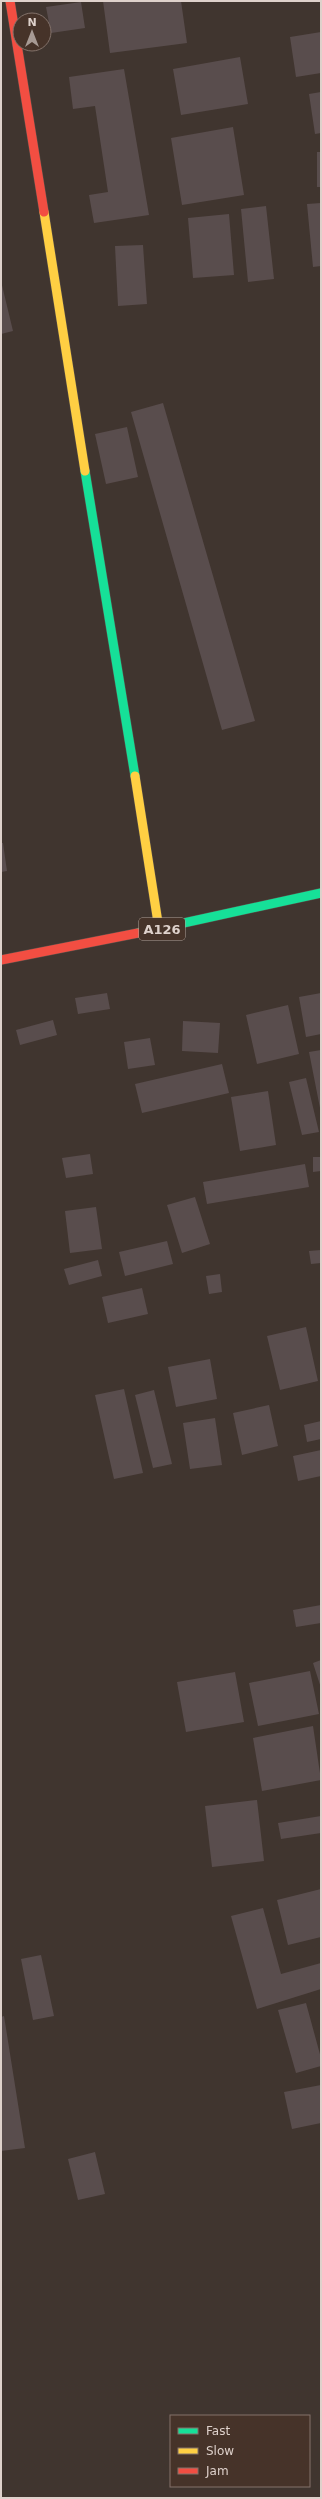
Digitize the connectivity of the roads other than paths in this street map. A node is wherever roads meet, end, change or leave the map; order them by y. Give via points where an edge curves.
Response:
1 (10, 1) edge
2 (321, 892) edge
3 (159, 929) junction
4 (1, 960) edge

1 - 3 main road
2 - 3 main road, A126
3 - 4 main road, A126

